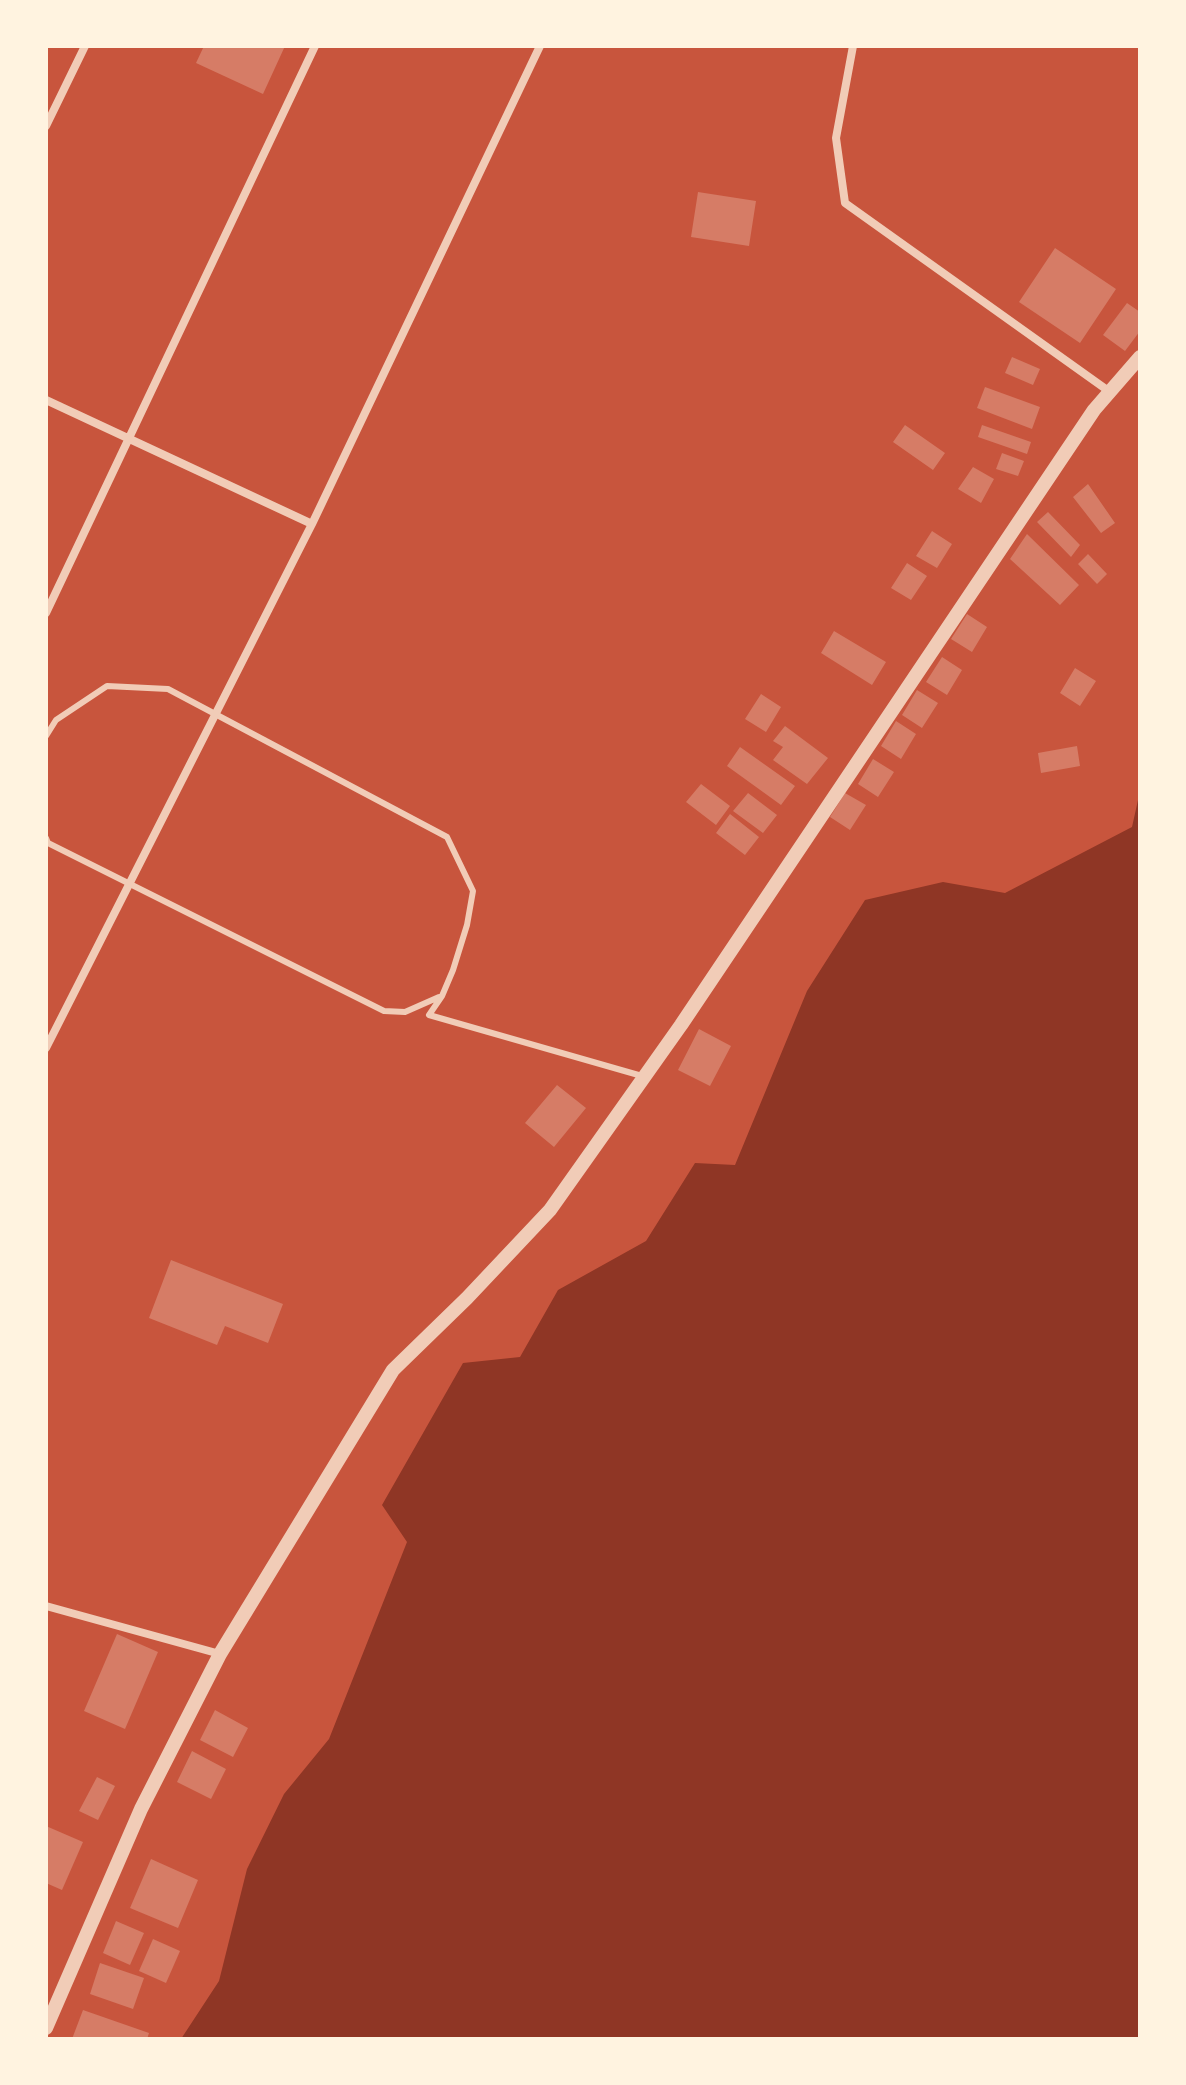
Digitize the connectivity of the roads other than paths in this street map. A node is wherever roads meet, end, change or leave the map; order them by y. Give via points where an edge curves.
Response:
1 (85, 46) edge
2 (315, 46) edge
3 (540, 46) edge
4 (853, 46) edge
5 (46, 126) edge
6 (1140, 357) edge
7 (1110, 392) junction
8 (46, 400) edge
9 (130, 439) junction
10 (312, 524) junction
11 (46, 613) edge
12 (46, 736) edge
13 (46, 838) edge
14 (442, 996) junction
15 (46, 1048) edge
16 (645, 1077) junction
17 (46, 1606) edge
18 (220, 1654) junction
19 (46, 2028) edge

1 - 5 street
2 - 9 street
3 - 10 street
4 - 7 street via 836,138 845,203
6 - 7 street
7 - 16 street
8 - 9 street
9 - 10 street
9 - 11 street
10 - 15 street
12 - 14 lane via 56,720 107,686 168,689 447,837 473,891
13 - 14 lane via 384,1011 405,1012
14 - 16 lane via 429,1015
16 - 18 street via 550,1210 393,1370
17 - 18 street
18 - 19 street via 141,1809

